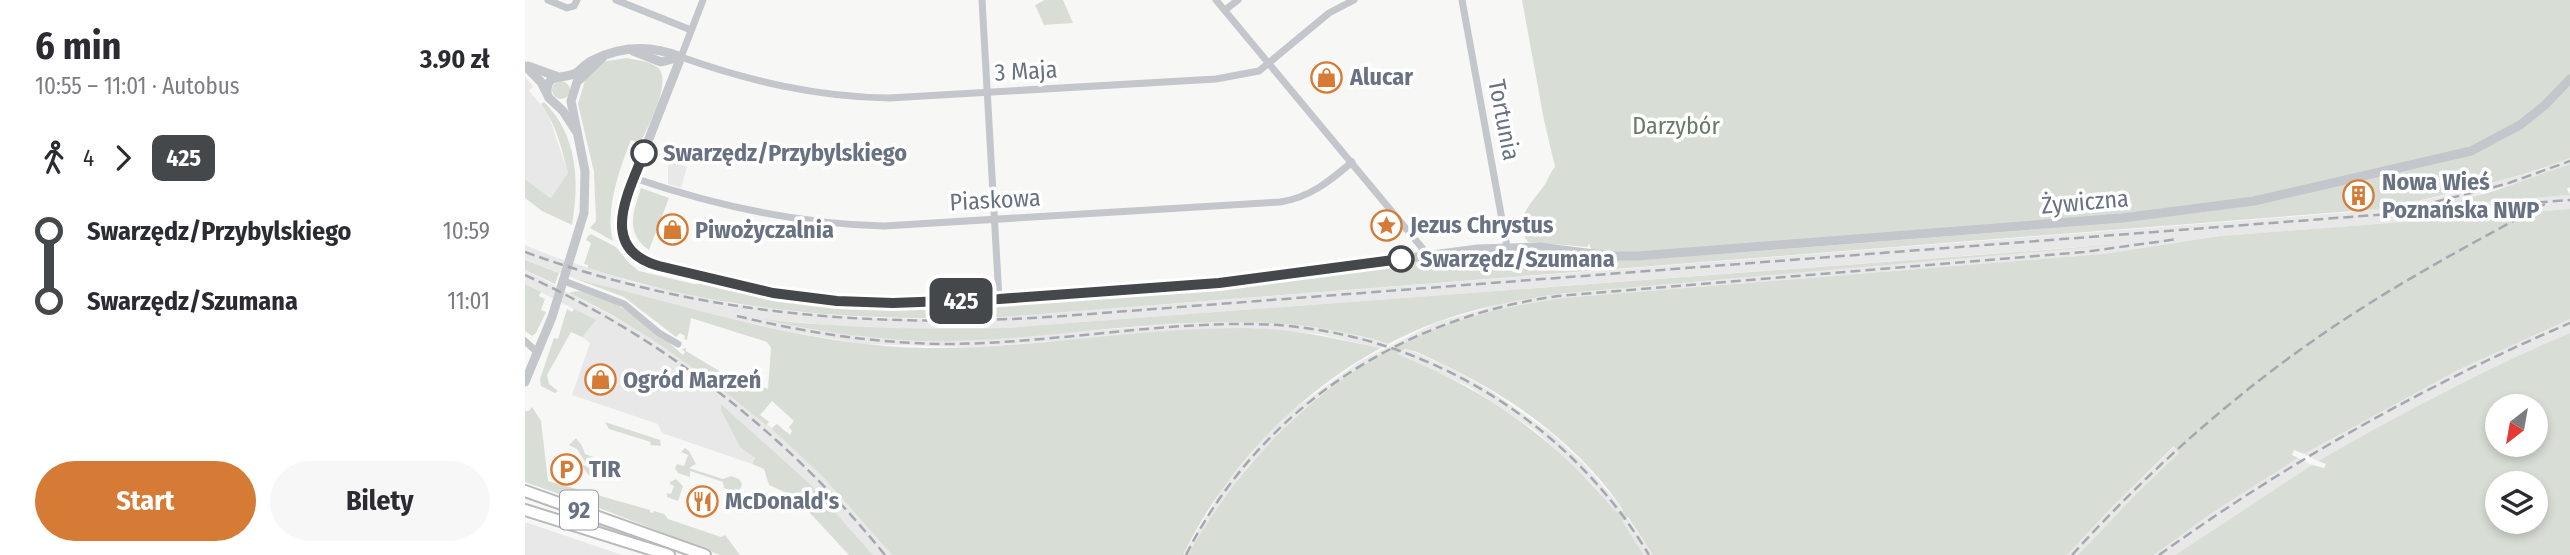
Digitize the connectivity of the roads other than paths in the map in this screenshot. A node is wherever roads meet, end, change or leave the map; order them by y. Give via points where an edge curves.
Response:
1 (548, 0) edge
2 (577, 0) edge
3 (616, 0) edge
4 (703, 0) edge
5 (982, 0) edge
6 (1216, 0) edge
7 (1238, 0) edge
8 (1354, 0) edge
9 (1462, 0) edge
10 (632, 3) edge
11 (1224, 10) junction
12 (691, 30) junction
13 (630, 50) junction
14 (603, 57) junction
15 (681, 57) junction
16 (661, 62) junction
17 (1269, 64) junction
18 (525, 65) edge
19 (559, 76) junction
20 (2570, 79) edge
21 (671, 81) junction
22 (547, 92) junction
23 (573, 93) junction
24 (987, 93) junction
25 (555, 102) junction
26 (577, 133) junction
27 (1352, 162) junction
28 (634, 178) junction
29 (994, 220) junction
30 (1507, 247) junction
31 (1428, 256) junction
32 (564, 281) junction
33 (999, 299) junction
34 (525, 341) edge
35 (678, 344) dead end
36 (538, 353) junction
37 (525, 382) edge
38 (525, 491) edge
39 (525, 510) edge
40 (669, 555) edge
41 (705, 555) edge

1 - 2 street via 567,8
3 - 10 street
4 - 12 street
5 - 24 street
6 - 11 street
7 - 11 street
8 - 17 street, 3 Maja via 1329,13
9 - 30 street, Tortunia
10 - 12 street
11 - 17 street
12 - 15 street
13 - 14 street
13 - 15 street via 653,48
13 - 16 street
14 - 19 street via 573,74
14 - 23 street via 579,79
15 - 16 street
15 - 21 street, Żywiczna
15 - 24 street, 3 Maja via 757,82 826,95 889,98
16 - 21 street
17 - 24 street, 3 Maja via 1256,73 1216,79
17 - 27 street
18 - 19 street
18 - 22 street
19 - 22 street via 549,81
19 - 23 street via 571,80
20 - 30 street, Żywiczna via 2528,120 2471,151 2234,205 2082,222 1652,256
21 - 28 street, Żywiczna
22 - 25 street
23 - 25 street via 564,103
23 - 26 street
24 - 29 street
25 - 26 street
26 - 32 street via 586,193
27 - 29 street, Piaskowa via 1306,195 1280,202
27 - 31 street
28 - 29 street, Piaskowa via 742,210 801,220 884,226
28 - 33 street, Żywiczna via 622,210 622,232 636,255 659,266 744,287 837,301
29 - 33 street
30 - 31 street, Żywiczna
31 - 33 street, Żywiczna via 1269,278
32 - 35 street via 624,304
32 - 36 street
34 - 36 street
36 - 37 street
38 - 41 main road, 92
39 - 40 main road, 92

